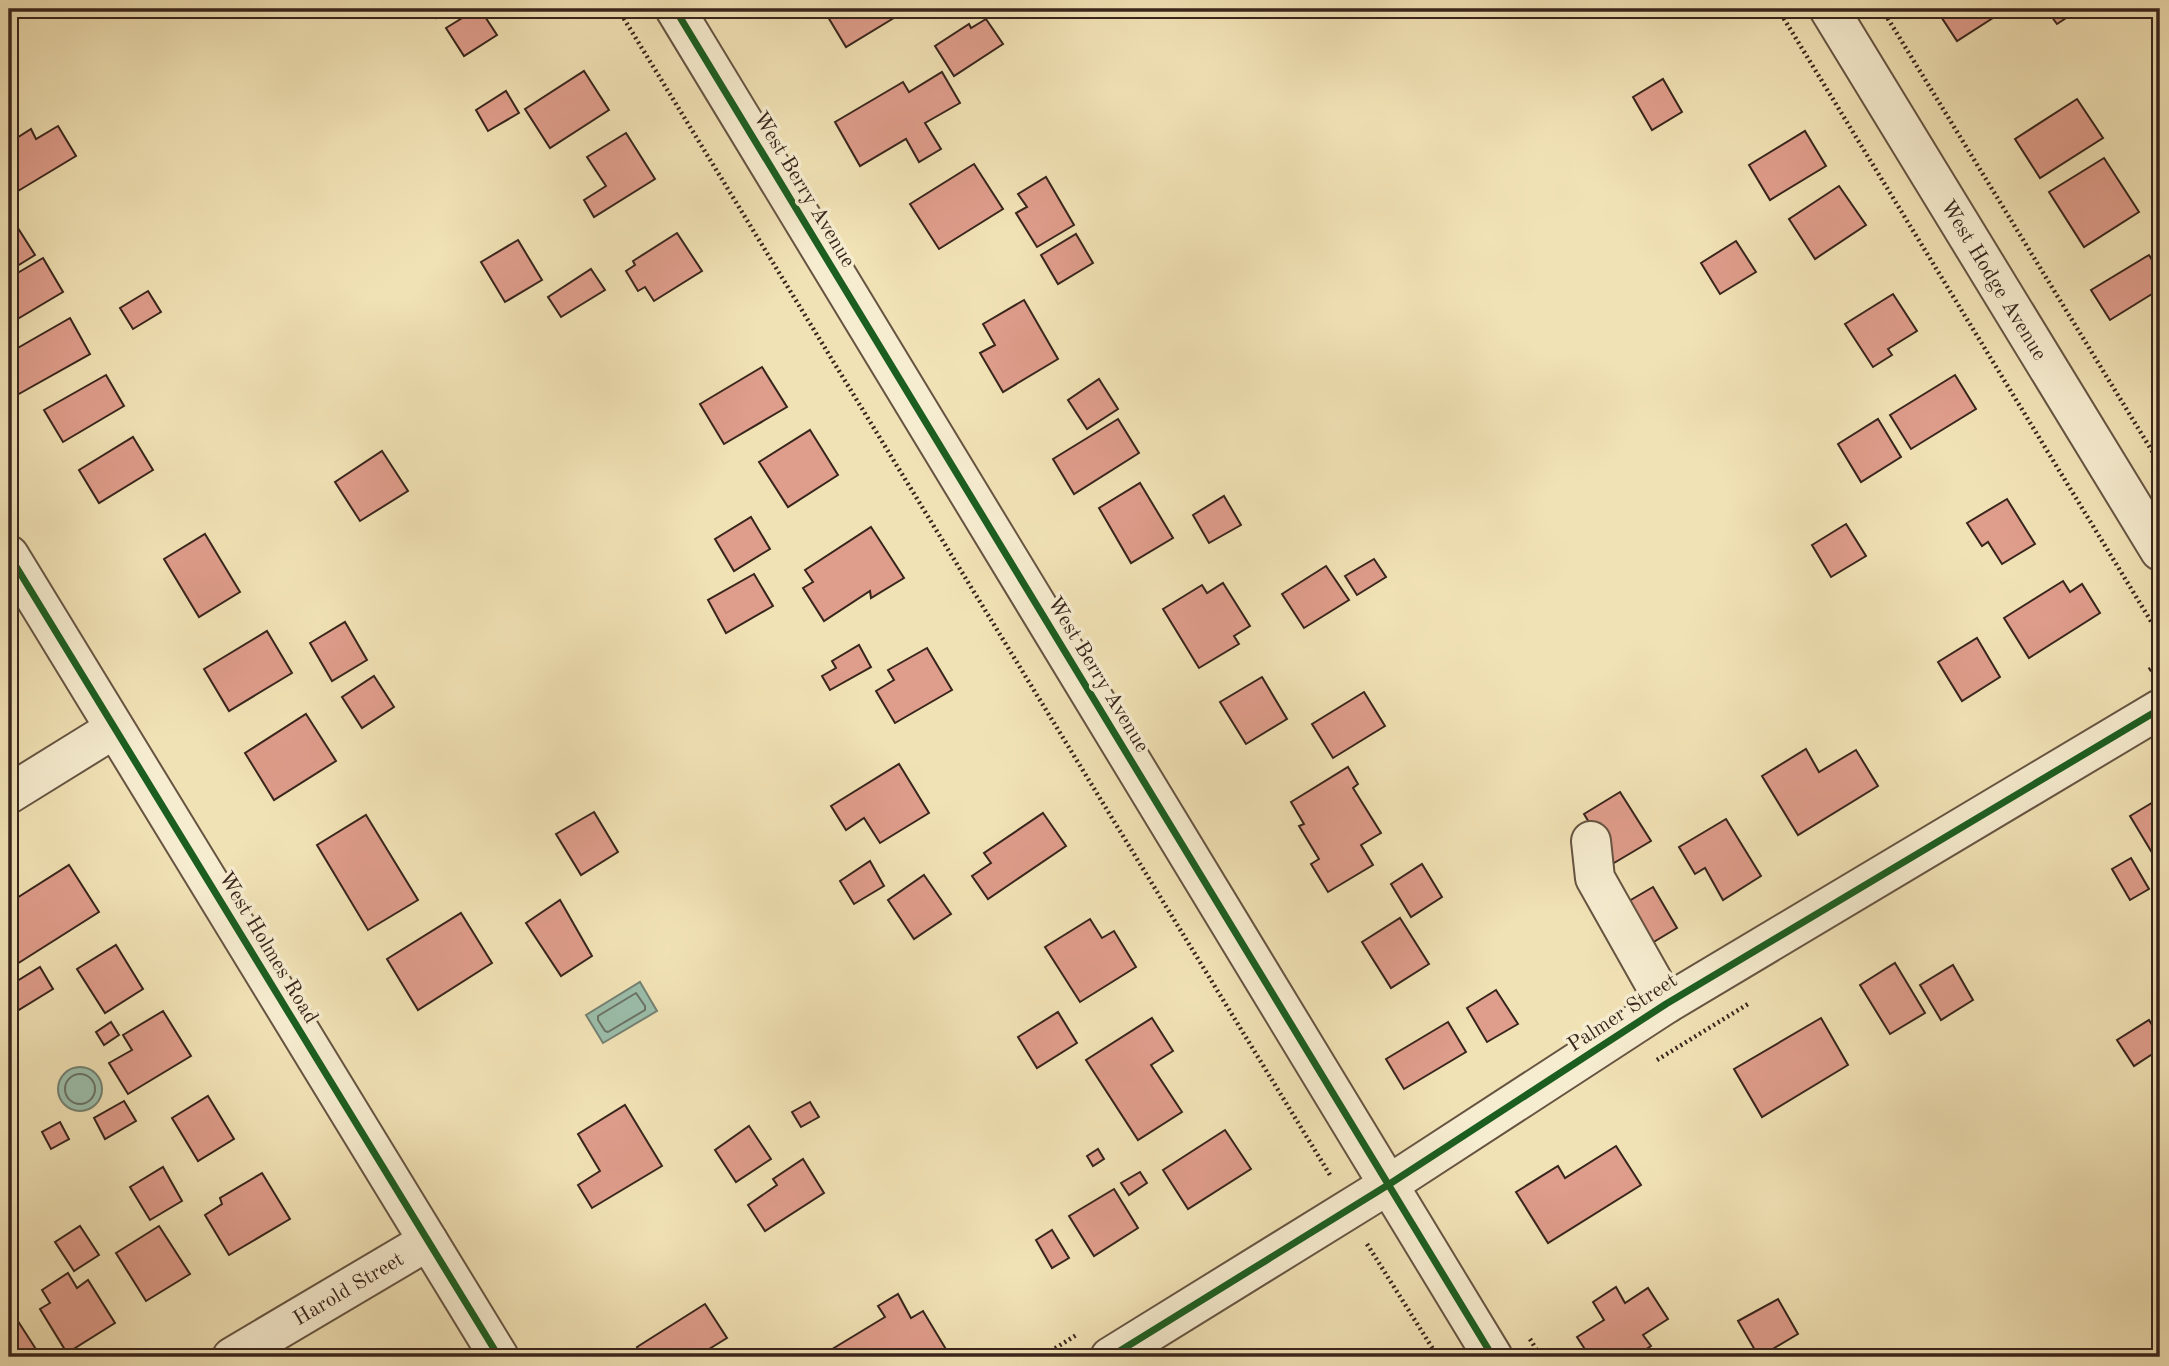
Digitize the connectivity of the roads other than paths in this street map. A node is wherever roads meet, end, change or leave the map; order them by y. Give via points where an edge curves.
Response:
1 (675, 9) edge
2 (1829, 9) edge
3 (2160, 551) edge
4 (9, 555) edge
5 (2160, 709) edge
6 (114, 729) junction
7 (9, 794) edge
8 (1591, 841) dead end
9 (1666, 1004) junction
10 (1388, 1185) junction
11 (428, 1241) junction
12 (1098, 1343) edge
13 (232, 1357) edge
14 (499, 1357) edge
15 (1493, 1357) edge

1 - 10 street, West Berry Avenue
2 - 3 street, West Hodge Avenue
4 - 6 street, West Holmes Road
5 - 9 street, Palmer Street
6 - 7 street
6 - 11 street, West Holmes Road
8 - 9 street via 1595,878
9 - 10 street, Palmer Street
10 - 12 street, Palmer Street
10 - 15 street, West Berry Avenue
11 - 13 street, Harold Street
11 - 14 street, West Holmes Road

